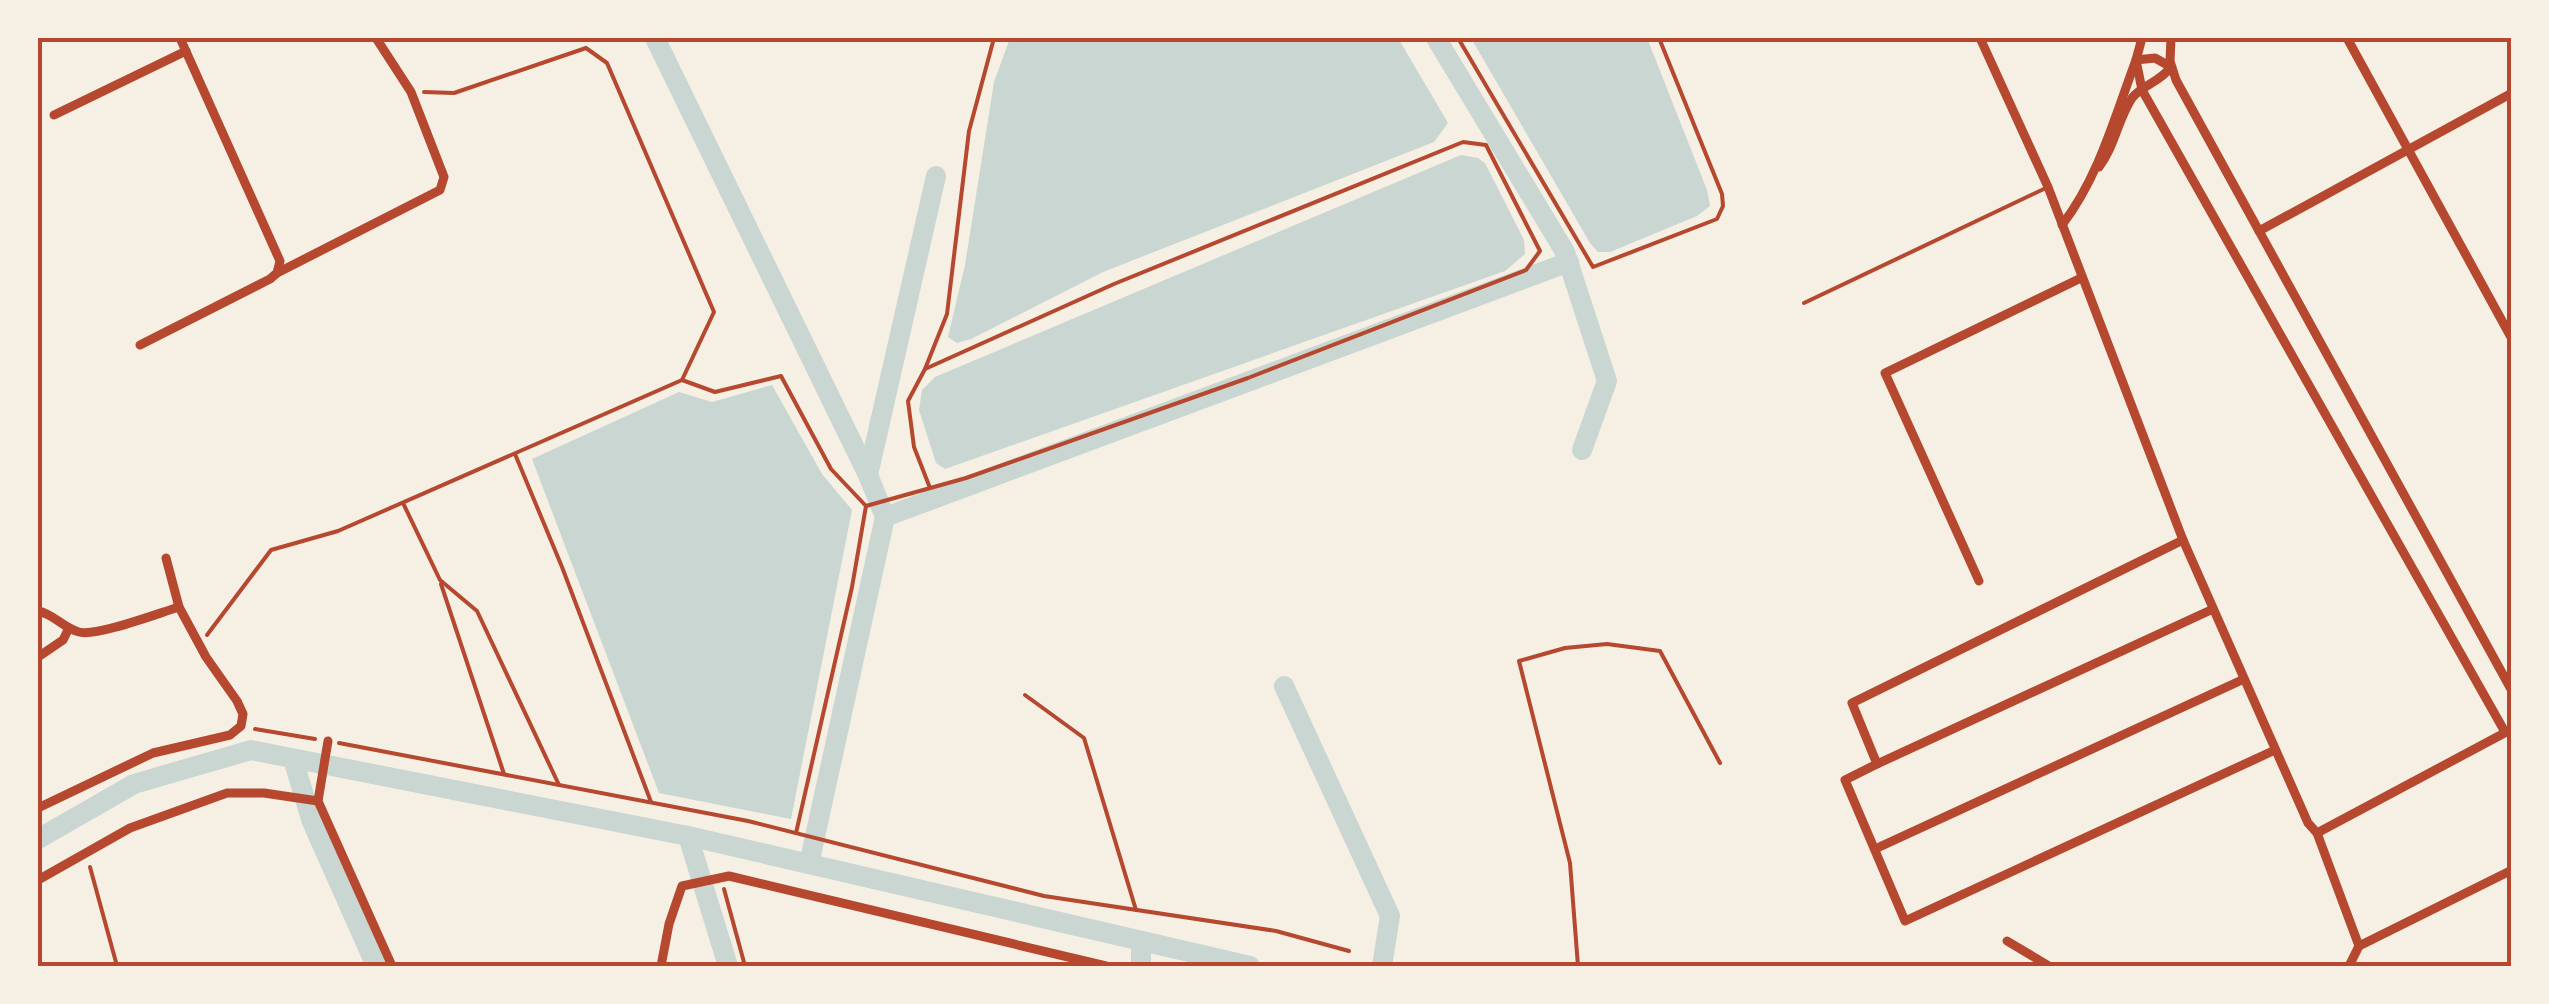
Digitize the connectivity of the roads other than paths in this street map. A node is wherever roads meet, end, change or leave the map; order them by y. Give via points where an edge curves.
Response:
1 (180, 38) edge
2 (376, 38) edge
3 (1980, 38) edge
4 (2142, 38) edge
5 (2171, 38) edge
6 (2347, 38) edge
7 (186, 51) junction
8 (2136, 60) junction
9 (2172, 67) junction
10 (2142, 90) junction
11 (2512, 93) edge
12 (54, 115) dead end
13 (2408, 150) junction
14 (2094, 173) junction
15 (2048, 187) junction
16 (2062, 225) junction
17 (2259, 232) junction
18 (277, 274) junction
19 (2081, 278) junction
20 (1804, 303) dead end
21 (2512, 338) edge
22 (140, 345) dead end
23 (2183, 540) junction
24 (166, 558) dead end
25 (1979, 582) dead end
26 (179, 608) junction
27 (2213, 609) junction
28 (38, 611) edge
29 (69, 628) junction
30 (38, 657) edge
31 (2244, 679) junction
32 (2512, 690) edge
33 (2508, 730) edge
34 (328, 741) road end
35 (2275, 750) junction
36 (1877, 764) junction
37 (318, 801) junction
38 (38, 808) edge
39 (2318, 833) junction
40 (1875, 849) junction
41 (2512, 870) edge
42 (38, 880) edge
43 (2007, 940) dead end
44 (2359, 946) junction
45 (392, 966) edge
46 (661, 966) edge
47 (1106, 966) edge
48 (2049, 966) edge
49 (2349, 966) edge

1 - 7 street
2 - 18 street via 412,92 444,176 440,190
3 - 15 street
4 - 8 street
5 - 9 street
6 - 13 street
7 - 12 street
7 - 18 street via 280,261
8 - 9 street via 2155,58
8 - 10 street
8 - 14 street
9 - 10 street
9 - 17 street
10 - 14 street
10 - 33 street
11 - 13 street
13 - 17 street
13 - 21 street
14 - 16 street
15 - 16 street
15 - 20 lane
16 - 19 street
17 - 32 street
18 - 22 street
19 - 23 street
19 - 25 street via 1886,373
23 - 27 street
23 - 36 street via 1852,704
24 - 26 street
26 - 29 street via 88,633
26 - 38 street via 237,702 240,726 230,735 152,753
27 - 31 street
27 - 36 street
28 - 29 street
29 - 30 street
31 - 35 street
31 - 40 street
33 - 39 street
34 - 37 street
35 - 39 street
35 - 40 street via 1905,920
36 - 40 street via 1845,780
37 - 42 street via 227,792 130,828
37 - 45 street
39 - 44 street
41 - 44 street
43 - 48 street
44 - 49 street
46 - 47 street via 682,886 728,876

